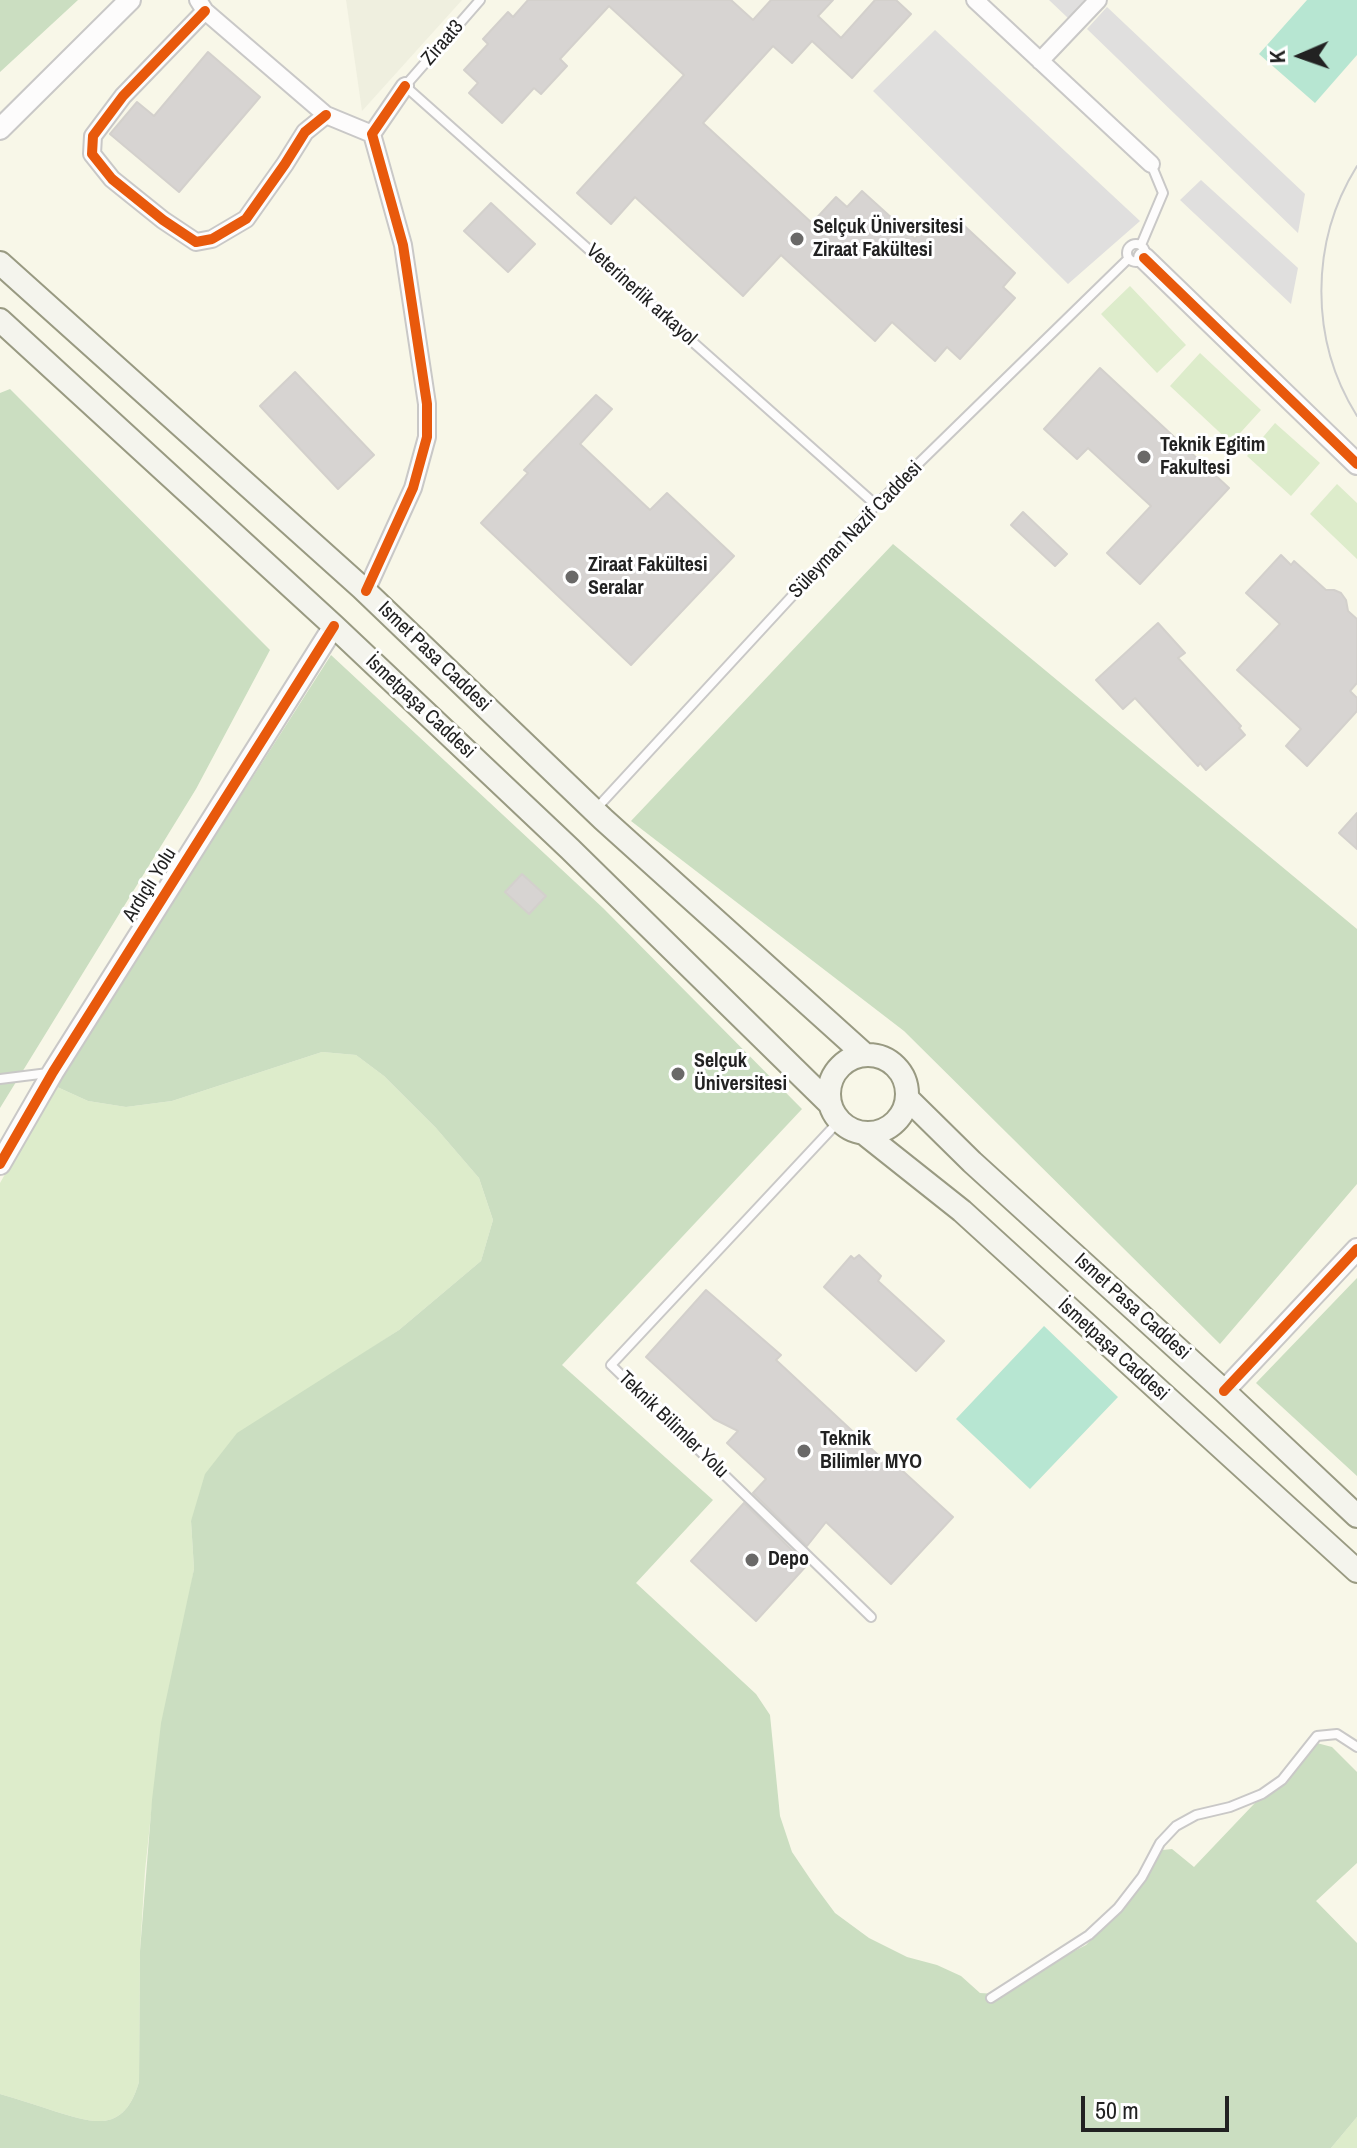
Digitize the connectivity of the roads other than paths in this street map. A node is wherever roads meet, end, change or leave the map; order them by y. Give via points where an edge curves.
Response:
1 (130, 0) edge
2 (480, 0) edge
3 (975, 0) edge
4 (1098, 0) edge
5 (201, 5) edge
6 (1040, 61) junction
7 (405, 86) junction
8 (326, 115) junction
9 (0, 129) edge
10 (372, 134) junction
11 (1151, 164) joint
12 (1138, 254) junction
13 (0, 263) edge
14 (0, 320) edge
15 (1357, 464) edge
16 (876, 505) junction
17 (366, 591) junction
18 (334, 626) junction
19 (594, 811) junction
20 (865, 1055) junction
21 (53, 1072) junction
22 (0, 1079) edge
23 (907, 1098) junction
24 (835, 1113) junction
25 (865, 1134) junction
26 (1, 1160) edge
27 (1357, 1249) edge
28 (1224, 1391) junction
29 (1357, 1516) edge
30 (1357, 1571) edge
31 (871, 1617) dead end
32 (1357, 1747) edge
33 (991, 1998) dead end

1 - 9 street
2 - 7 lane, Ziraat3
3 - 6 street
4 - 6 street
5 - 8 street
5 - 8 street via 93,136 92,154 112,179 196,242 212,239 246,219 305,132
6 - 11 street
7 - 10 street
7 - 16 lane, Veterinerlik arkayol
8 - 10 street
10 - 17 street via 403,245 427,404 427,437 413,488
11 - 12 lane via 1163,193
12 - 15 street
12 - 16 lane, Süleyman Nazif Caddesi
13 - 17 main road, Ismet Pasa Caddesi
14 - 18 main road, İsmetpaşa Caddesi
16 - 19 lane, Süleyman Nazif Caddesi
17 - 19 main road, Ismet Pasa Caddesi
18 - 21 street, Ardıçlı Yolu
18 - 24 main road, İsmetpaşa Caddesi via 570,849
19 - 20 main road, Ismet Pasa Caddesi
20 - 23 main road via 891,1062 906,1084
20 - 24 main road via 841,1066 833,1077 829,1091
21 - 22 lane
21 - 26 street, Ardıçlı Yolu
23 - 25 main road via 889,1128
23 - 28 main road, Ismet Pasa Caddesi
24 - 25 main road via 851,1130
24 - 31 lane, Teknik Bilimler Yolu via 611,1365
25 - 30 main road, İsmetpaşa Caddesi via 962,1211
27 - 28 street
28 - 29 main road, Ismet Pasa Caddesi
32 - 33 lane via 1337,1734 1317,1736 1282,1780 1262,1794 1176,1826 1118,1908 1089,1935

